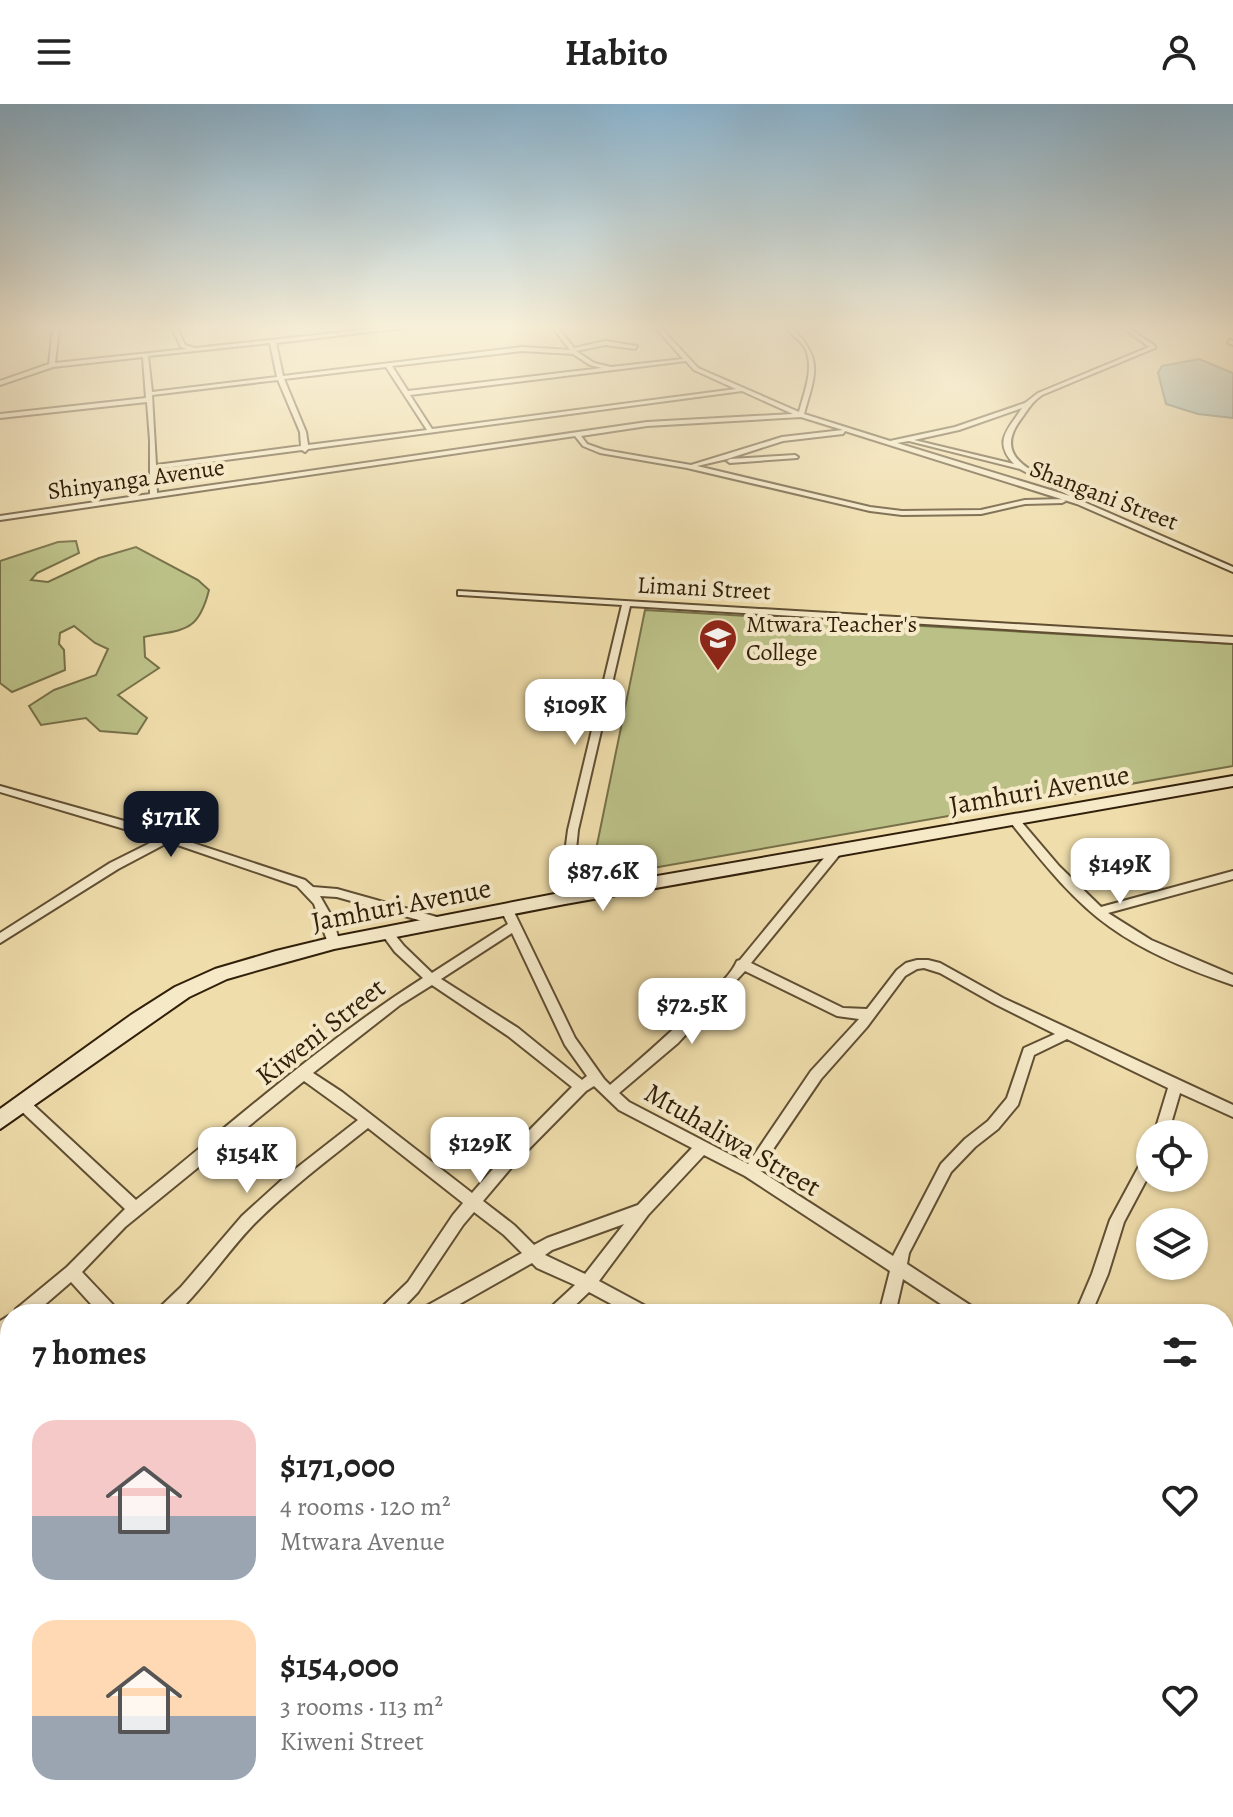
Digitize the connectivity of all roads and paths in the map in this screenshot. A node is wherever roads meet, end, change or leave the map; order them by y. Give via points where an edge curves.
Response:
1 (63, 408) edge
2 (149, 408) edge
3 (293, 408) edge
4 (417, 408) edge
5 (602, 408) edge
6 (784, 408) edge
7 (803, 408) edge
8 (1016, 408) edge
9 (1026, 408) edge
10 (801, 415) junction
11 (0, 416) edge
12 (430, 430) junction
13 (855, 432) junction
14 (576, 434) junction
15 (905, 439) junction
16 (888, 443) junction
17 (306, 450) junction
18 (795, 457) dead end
19 (715, 461) junction
20 (687, 466) junction
21 (152, 468) junction
22 (1022, 468) junction
23 (310, 472) junction
24 (153, 494) junction
25 (1078, 501) junction
26 (0, 518) edge
27 (1233, 570) edge
28 (461, 593) dead end
29 (626, 604) junction
30 (1233, 640) edge
31 (1233, 781) edge
32 (0, 789) edge
33 (1015, 821) junction
34 (165, 840) junction
35 (837, 850) junction
36 (1233, 875) edge
37 (311, 891) junction
38 (565, 898) junction
39 (1099, 912) junction
40 (511, 918) junction
41 (441, 923) junction
42 (387, 933) junction
43 (0, 939) edge
44 (334, 943) junction
45 (741, 964) junction
46 (434, 978) junction
47 (1233, 980) edge
48 (870, 1014) junction
49 (1066, 1034) junction
50 (304, 1074) junction
51 (595, 1078) junction
52 (1176, 1085) junction
53 (581, 1087) junction
54 (609, 1093) junction
55 (22, 1103) junction
56 (1233, 1111) edge
57 (0, 1120) edge
58 (1165, 1120) edge
59 (368, 1121) junction
60 (702, 1147) junction
61 (750, 1172) junction
62 (1136, 1185) edge
63 (472, 1203) junction
64 (135, 1209) junction
65 (643, 1210) junction
66 (530, 1255) junction
67 (899, 1270) junction
68 (72, 1272) junction
69 (588, 1283) junction
70 (34, 1304) edge
71 (102, 1304) edge
72 (175, 1304) edge
73 (396, 1304) edge
74 (445, 1304) edge
75 (566, 1304) edge
76 (627, 1304) edge
77 (890, 1304) edge
78 (954, 1304) edge
79 (1087, 1304) edge

1 - 11 street
2 - 21 street
3 - 17 street
4 - 12 street
5 - 12 street
6 - 10 street, Shangani Street
7 - 10 street
8 - 15 street via 957,429
9 - 22 street via 1008,436 1009,453
10 - 13 street, Shangani Street
10 - 14 street, Shinyanga Avenue via 677,421
12 - 17 street
13 - 16 street, Shangani Street
13 - 19 street via 795,436
14 - 20 street via 602,452
14 - 23 street, Shinyanga Avenue
15 - 16 street
15 - 22 street
16 - 25 street, Shangani Street
17 - 21 street
17 - 23 street
18 - 19 street
19 - 20 street
20 - 25 street via 846,505 902,513 981,512 1025,502
21 - 24 street
22 - 25 street
23 - 24 street, Shinyanga Avenue
24 - 26 street, Shinyanga Avenue
25 - 27 street, Shangani Street
28 - 29 street, Limani Street
29 - 30 street, Limani Street
29 - 38 street via 573,830
31 - 33 street, Jamhuri Avenue
32 - 34 street
33 - 35 street, Jamhuri Avenue
33 - 39 street
34 - 37 street via 262,869
34 - 43 street
35 - 38 street, Jamhuri Avenue
35 - 45 street
36 - 39 street
37 - 41 street via 337,893
37 - 44 street
38 - 40 street, Jamhuri Avenue
39 - 47 street via 1158,950
40 - 41 street, Jamhuri Avenue
40 - 46 street, Kiweni Street
40 - 51 street, Mtuhaliwa Street via 570,1041
41 - 42 street, Jamhuri Avenue
42 - 44 street, Jamhuri Avenue
42 - 46 street
44 - 55 street, Jamhuri Avenue via 221,974 182,992
45 - 48 street via 841,1013
45 - 54 street via 673,1039
46 - 50 street, Kiweni Street
46 - 53 street
48 - 49 street via 908,966 926,963
48 - 61 street via 816,1075
49 - 52 street
49 - 67 street via 1029,1052 1013,1101 946,1168 902,1252
50 - 59 street
50 - 64 street, Kiweni Street
51 - 53 street
51 - 54 street, Mtuhaliwa Street
52 - 56 street
52 - 58 street
53 - 63 street
54 - 60 street, Mtuhaliwa Street
55 - 57 street, Jamhuri Avenue
55 - 64 street
59 - 63 street
59 - 72 street via 272,1198
60 - 61 street, Mtuhaliwa Street
60 - 65 street
61 - 67 street, Mtuhaliwa Street
62 - 79 street via 1117,1220
63 - 66 street via 509,1230
63 - 73 street
64 - 68 street, Kiweni Street
65 - 66 street
65 - 69 street
66 - 69 street
66 - 74 street
67 - 77 street
67 - 78 street, Mtuhaliwa Street
68 - 70 street, Kiweni Street
68 - 71 street
69 - 75 street
69 - 76 street

